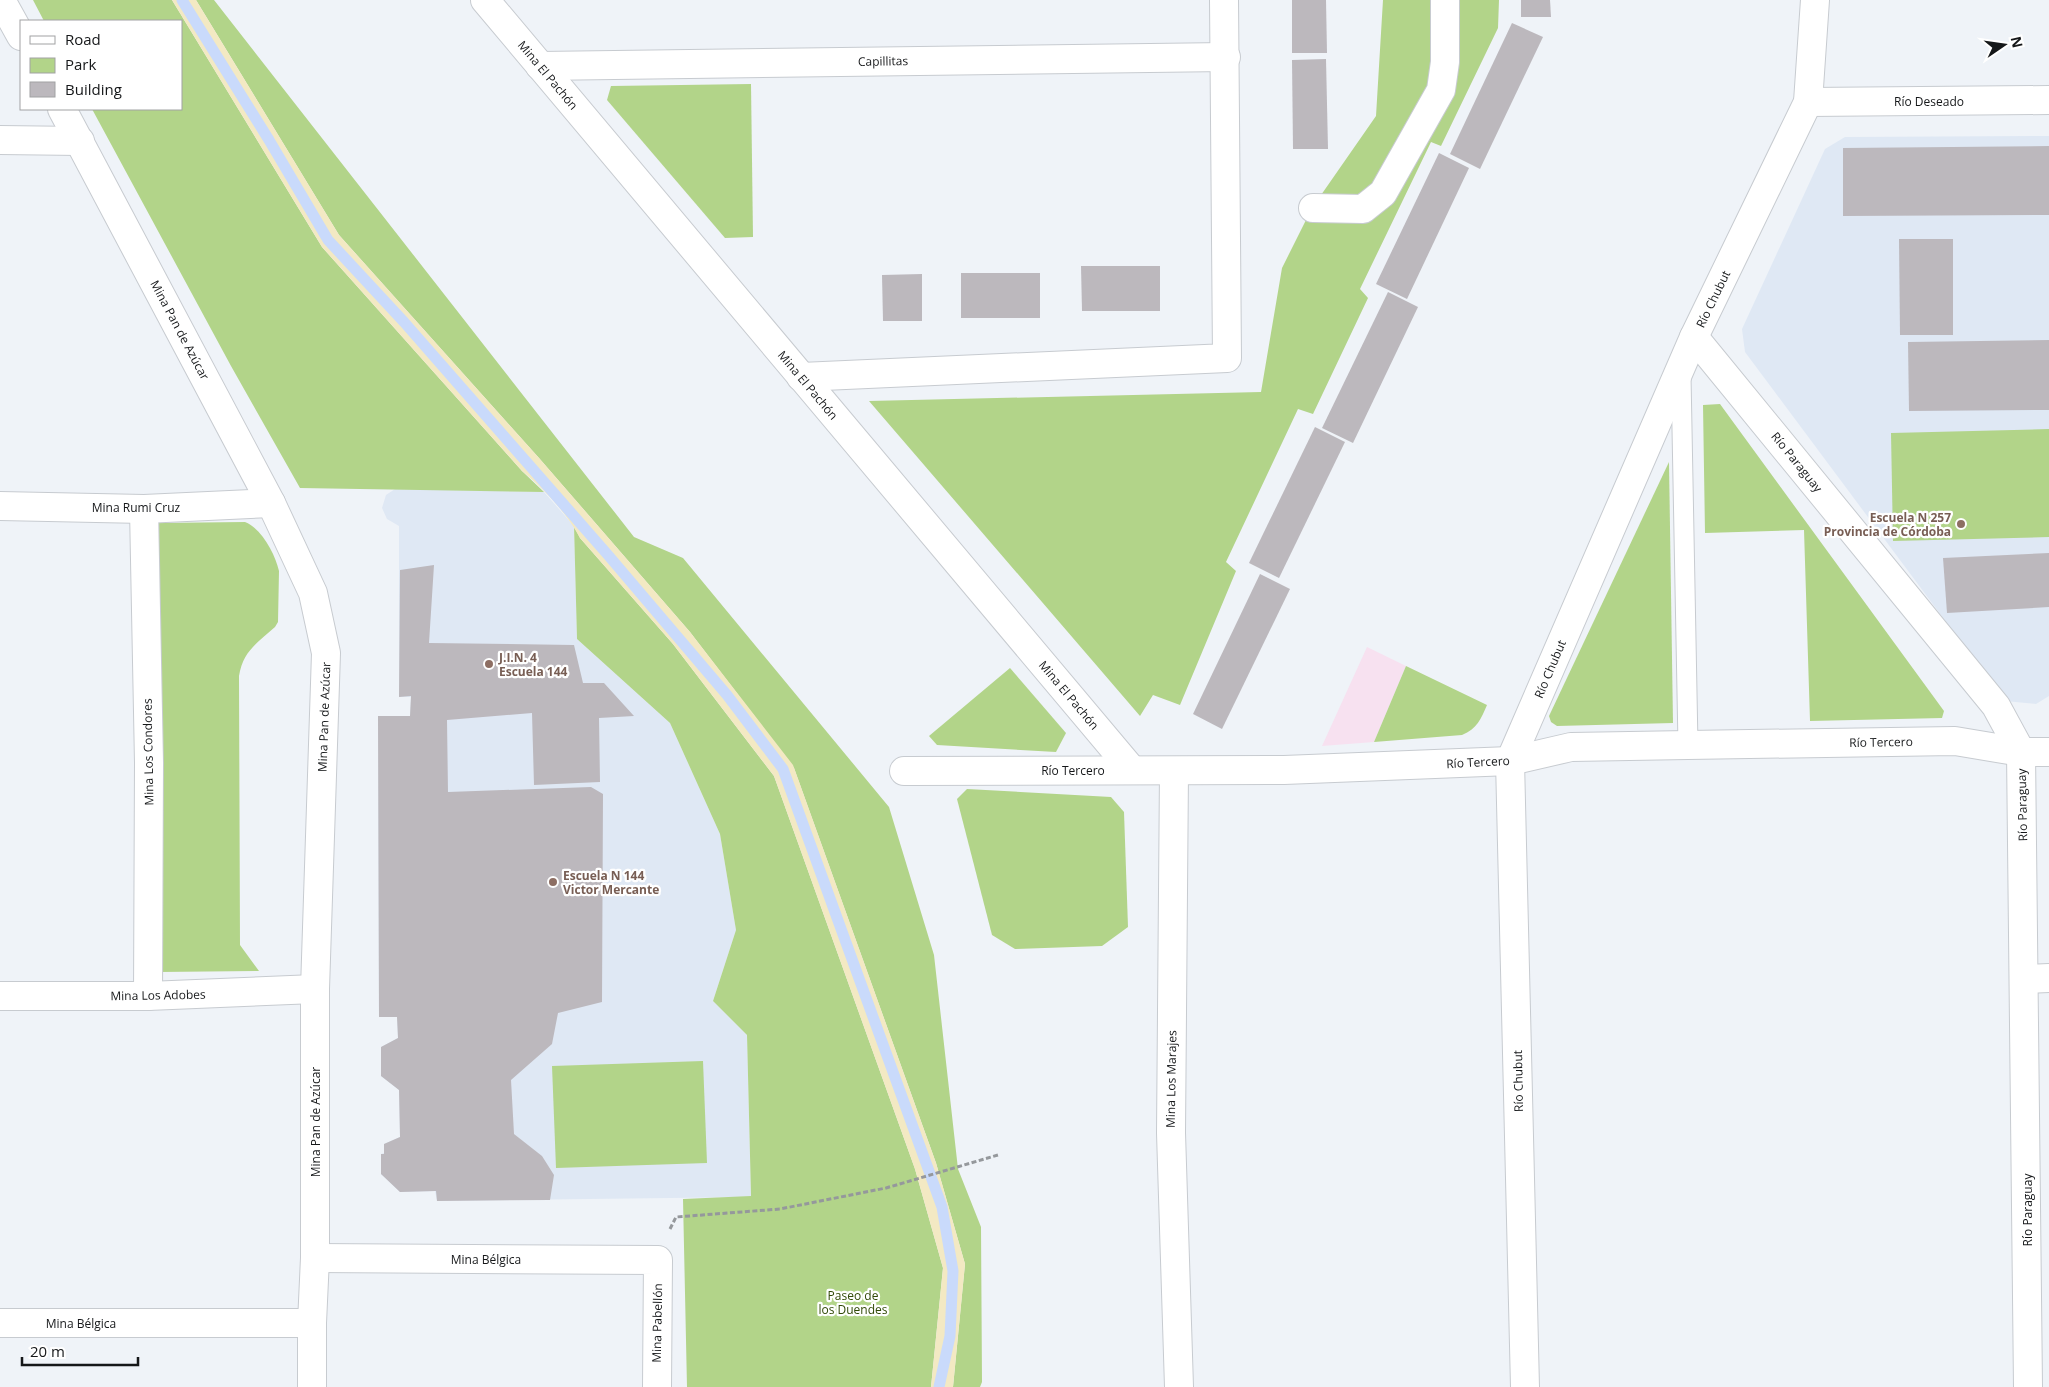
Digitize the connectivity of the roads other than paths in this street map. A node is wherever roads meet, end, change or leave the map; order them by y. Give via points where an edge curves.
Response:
1 (1, 0) edge
2 (484, 0) edge
3 (1224, 0) edge
4 (1445, 0) edge
5 (1816, 0) edge
6 (20, 34) edge
7 (1226, 57) junction
8 (540, 66) junction
9 (2049, 100) edge
10 (1808, 102) junction
11 (63, 110) edge
12 (0, 140) edge
13 (80, 141) junction
14 (1313, 208) dead end
15 (1694, 337) junction
16 (1680, 368) junction
17 (801, 377) junction
18 (271, 503) junction
19 (0, 506) edge
20 (144, 509) junction
21 (1688, 745) junction
22 (2021, 752) junction
23 (2049, 752) edge
24 (1510, 761) junction
25 (904, 770) dead end
26 (1132, 770) junction
27 (1174, 770) junction
28 (2036, 979) edge
29 (315, 989) junction
30 (0, 996) edge
31 (148, 996) junction
32 (315, 1258) junction
33 (658, 1260) joint
34 (2038, 1271) edge
35 (0, 1323) edge
36 (312, 1323) junction
37 (312, 1387) edge
38 (657, 1387) edge
39 (1179, 1387) edge
40 (1525, 1387) edge
41 (2028, 1387) edge

1 - 6 street
2 - 8 street, Mina El Pachón
3 - 7 street
4 - 14 street via 1445,62 1441,90 1383,193 1363,209
5 - 10 street, Río Chubut
7 - 8 street, Capillitas
7 - 17 street via 1227,358
8 - 17 street, Mina El Pachón
9 - 10 street, Río Deseado
10 - 15 street, Río Chubut
11 - 13 street, Mina Pan de Azúcar
12 - 13 street
13 - 18 street, Mina Pan de Azúcar
15 - 16 street, Río Chubut
15 - 22 street, Río Paraguay via 1996,706
16 - 21 lane
16 - 24 street, Río Chubut
17 - 26 street, Mina El Pachón
18 - 20 street, Mina Rumi Cruz
18 - 29 street, Mina Pan de Azúcar via 313,593 326,653
19 - 20 street, Mina Rumi Cruz
20 - 31 street, Mina Los Condores via 149,763
21 - 22 street, Río Tercero via 1955,741
21 - 24 street, Río Tercero via 1572,747
22 - 23 street, Río Tercero
22 - 28 street, Río Paraguay
24 - 27 street, Río Tercero via 1276,771
24 - 40 street, Río Chubut
25 - 26 street, Río Tercero
26 - 27 street, Río Tercero
27 - 39 street, Mina Los Marajes via 1170,1133
28 - 34 street, Río Paraguay
29 - 31 street, Mina Los Adobes
29 - 32 street, Mina Pan de Azúcar
30 - 31 street, Mina Los Adobes
32 - 33 street, Mina Bélgica
32 - 36 street, Mina Pan de Azúcar
33 - 38 street, Mina Pabellón
34 - 41 street, Río Paraguay
35 - 36 street, Mina Bélgica
36 - 37 street, Mina Pan de Azúcar

